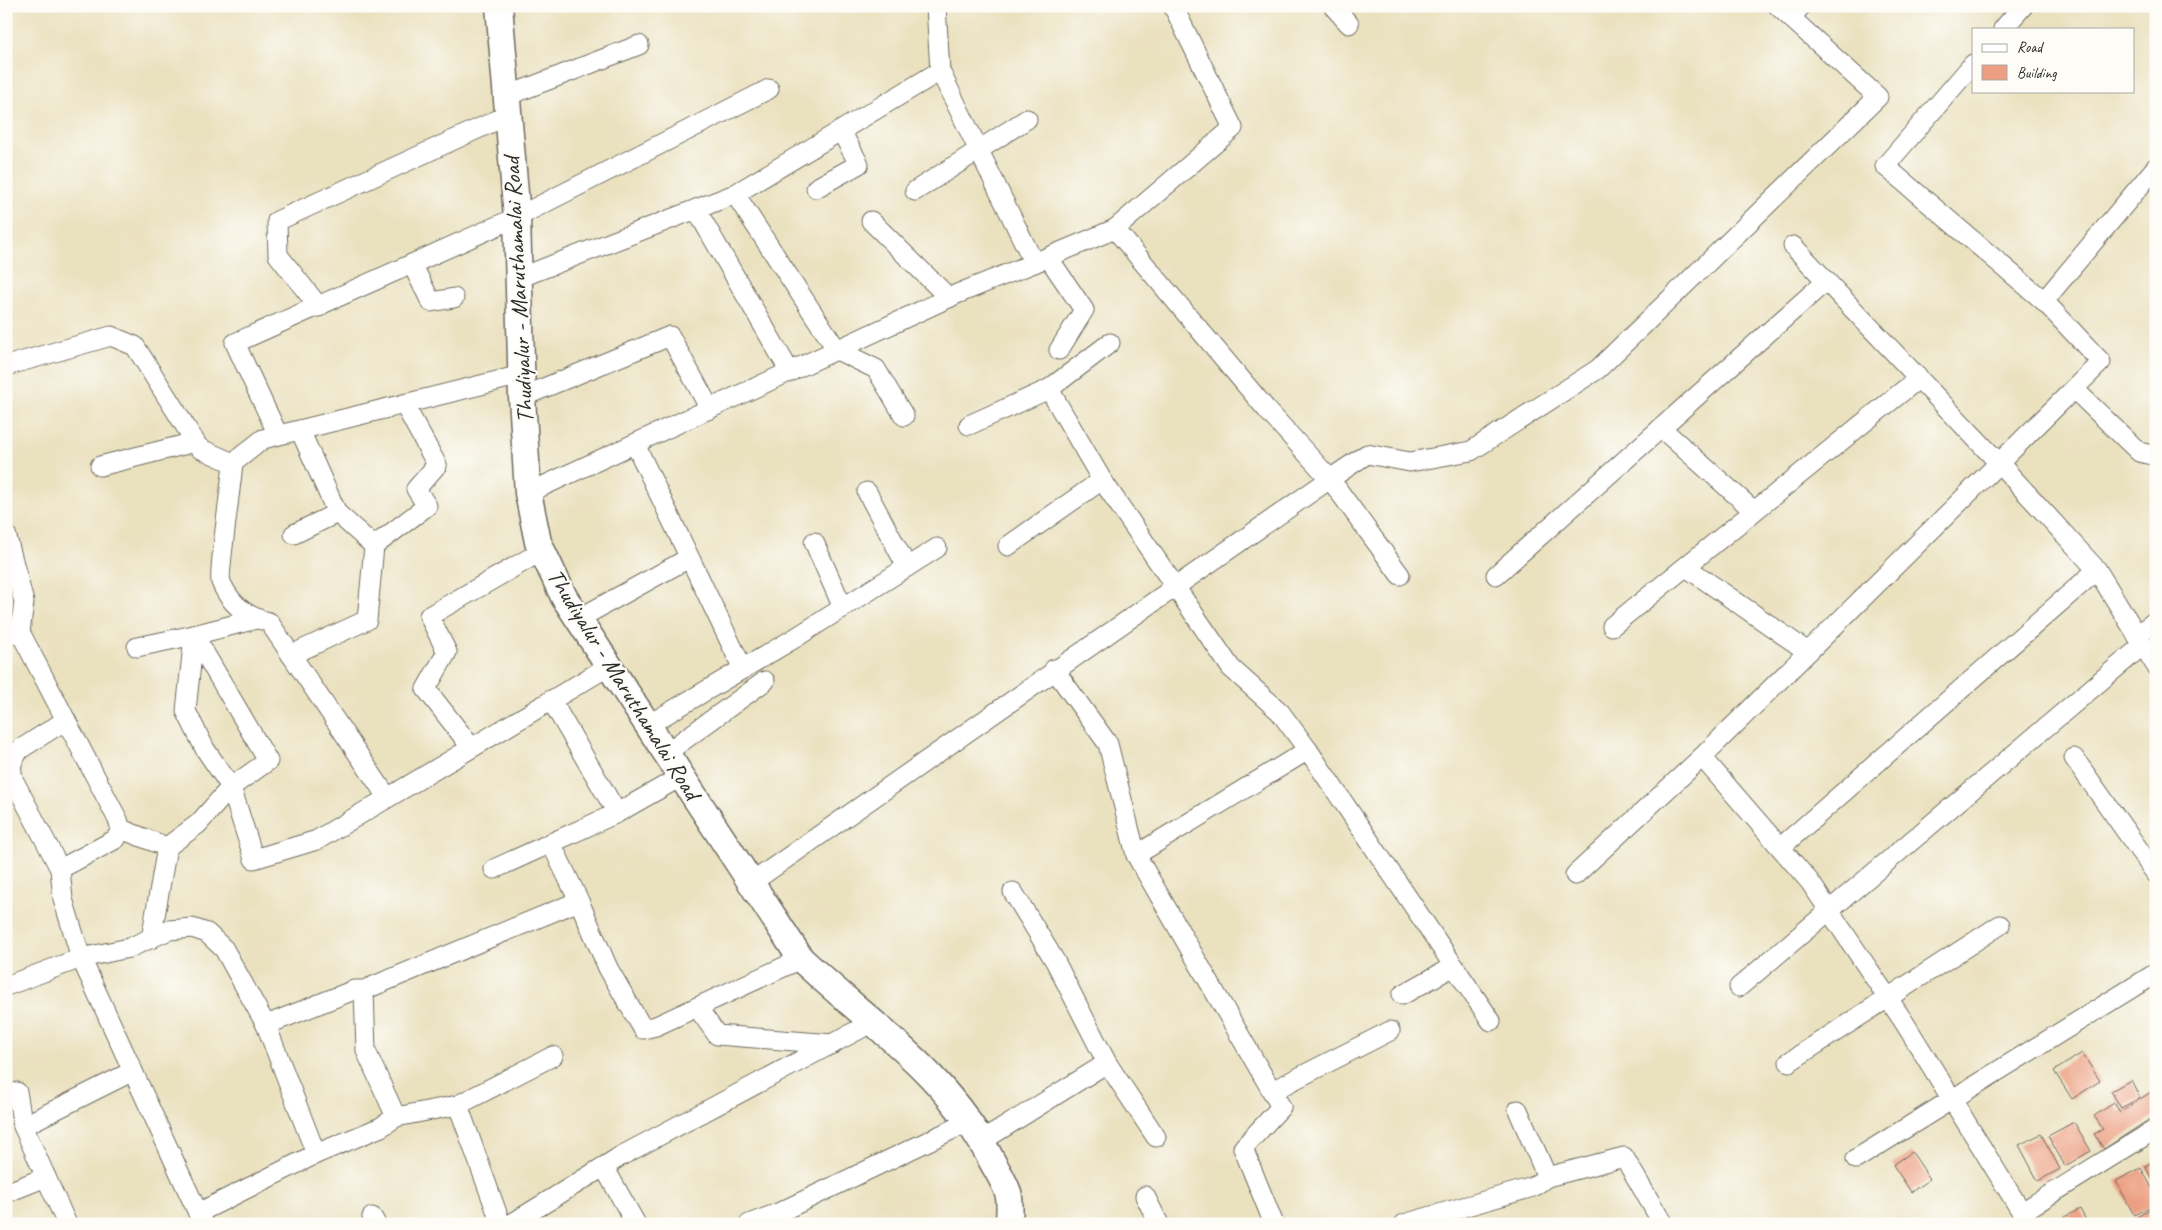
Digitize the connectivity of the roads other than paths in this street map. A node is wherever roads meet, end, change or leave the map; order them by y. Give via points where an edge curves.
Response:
1 (499, 6) edge
2 (936, 6) edge
3 (1173, 6) edge
4 (1333, 6) edge
5 (2023, 6) edge
6 (1790, 10) edge
7 (1348, 24) dead end
8 (2004, 28) edge
9 (640, 45) dead end
10 (1972, 65) edge
11 (940, 71) junction
12 (769, 89) dead end
13 (508, 106) junction
14 (1027, 119) dead end
15 (841, 131) junction
16 (979, 150) junction
17 (2156, 167) edge
18 (816, 188) dead end
19 (915, 192) dead end
20 (736, 194) junction
21 (696, 209) junction
22 (517, 217) junction
23 (870, 222) dead end
24 (1115, 229) junction
25 (1793, 246) dead end
26 (1041, 260) junction
27 (412, 264) junction
28 (519, 278) junction
29 (1826, 281) junction
30 (454, 298) dead end
31 (949, 298) junction
32 (2044, 301) junction
33 (319, 307) junction
34 (1110, 343) dead end
35 (837, 350) junction
36 (1059, 350) dead end
37 (7, 363) edge
38 (790, 372) junction
39 (1919, 378) junction
40 (522, 386) junction
41 (1049, 389) junction
42 (2074, 389) junction
43 (404, 404) junction
44 (710, 409) junction
45 (904, 416) dead end
46 (969, 425) dead end
47 (1661, 428) junction
48 (300, 430) junction
49 (278, 435) junction
50 (195, 442) junction
51 (635, 444) junction
52 (2156, 456) edge
53 (233, 462) junction
54 (1999, 462) junction
55 (100, 466) dead end
56 (1330, 479) junction
57 (1102, 480) junction
58 (867, 492) dead end
59 (528, 493) junction
60 (1754, 511) junction
61 (337, 513) junction
62 (6, 534) edge
63 (294, 534) dead end
64 (814, 542) dead end
65 (374, 546) junction
66 (1008, 546) dead end
67 (937, 548) dead end
68 (542, 551) junction
69 (689, 558) junction
70 (907, 567) junction
71 (1686, 567) junction
72 (2097, 570) junction
73 (1400, 575) dead end
74 (1496, 575) dead end
75 (1175, 586) junction
76 (842, 608) junction
77 (256, 619) junction
78 (578, 619) junction
79 (2156, 620) edge
80 (1612, 626) dead end
81 (13, 634) edge
82 (194, 635) junction
83 (2140, 640) junction
84 (137, 647) dead end
85 (1808, 652) junction
86 (291, 655) junction
87 (609, 666) junction
88 (2156, 666) edge
89 (743, 669) junction
90 (1054, 669) junction
91 (765, 681) dead end
92 (551, 700) junction
93 (66, 720) junction
94 (648, 726) junction
95 (471, 747) junction
96 (1308, 750) junction
97 (666, 753) junction
98 (1702, 757) junction
99 (2074, 758) dead end
100 (682, 776) junction
101 (231, 786) junction
102 (387, 797) junction
103 (617, 813) junction
104 (121, 829) junction
105 (551, 843) junction
106 (167, 847) junction
107 (1781, 848) junction
108 (1136, 855) junction
109 (60, 869) junction
110 (494, 869) dead end
111 (2156, 874) edge
112 (1576, 875) dead end
113 (752, 883) junction
114 (1013, 892) dead end
115 (579, 901) junction
116 (1830, 912) junction
117 (2000, 925) dead end
118 (151, 939) junction
119 (81, 958) junction
120 (801, 959) junction
121 (1454, 966) junction
122 (2156, 973) edge
123 (6, 986) edge
124 (1739, 988) dead end
125 (364, 990) junction
126 (1402, 995) dead end
127 (1888, 998) junction
128 (697, 1007) junction
129 (1492, 1021) dead end
130 (874, 1022) junction
131 (266, 1025) junction
132 (1390, 1031) dead end
133 (833, 1044) junction
134 (553, 1056) dead end
135 (1789, 1062) dead end
136 (1107, 1063) junction
137 (133, 1071) junction
138 (1272, 1091) junction
139 (6, 1096) edge
140 (1952, 1100) junction
141 (458, 1105) junction
142 (1518, 1110) dead end
143 (396, 1117) junction
144 (23, 1126) junction
145 (2156, 1130) edge
146 (975, 1132) junction
147 (1156, 1136) dead end
148 (316, 1154) junction
149 (1856, 1159) dead end
150 (604, 1167) junction
151 (1547, 1176) junction
152 (46, 1177) junction
153 (6, 1193) edge
154 (1145, 1196) dead end
155 (200, 1218) edge
156 (781, 1218) edge
157 (2026, 1218) edge
158 (67, 1224) edge
159 (501, 1224) edge
160 (512, 1224) edge
161 (636, 1224) edge
162 (749, 1224) edge
163 (1009, 1224) edge
164 (1159, 1224) edge
165 (1274, 1224) edge
166 (1404, 1224) edge
167 (1663, 1224) edge

1 - 13 main road, Thudiyalur - Maruthamalai Road
2 - 11 street
3 - 24 street via 1233,128
4 - 7 street
5 - 8 street
6 - 56 street via 1878,97 1598,369 1471,452 1410,462 1367,454
9 - 13 street
10 - 32 street via 1885,166
11 - 15 street
11 - 16 street
12 - 22 street
13 - 22 main road, Thudiyalur - Maruthamalai Road
13 - 33 street via 276,221 278,255
14 - 16 street
15 - 18 street via 859,164
15 - 20 street
16 - 19 street
16 - 26 street
17 - 32 street
20 - 21 street
20 - 35 street
21 - 28 street
21 - 38 street
22 - 27 street
22 - 28 main road, Thudiyalur - Maruthamalai Road
23 - 31 street
24 - 26 street
24 - 56 street via 1267,410
25 - 29 street
26 - 31 street
26 - 36 street via 1084,310
27 - 30 street via 431,302
27 - 33 street
28 - 40 main road, Thudiyalur - Maruthamalai Road
29 - 39 street
29 - 47 street
31 - 35 street
32 - 42 street via 2101,362
33 - 49 street via 235,343
34 - 41 street
35 - 38 street
35 - 45 street via 876,369
37 - 50 street via 111,336 134,346
38 - 44 street
39 - 54 street
39 - 60 street
40 - 43 street
40 - 44 street via 670,336
40 - 59 main road, Thudiyalur - Maruthamalai Road
41 - 46 street
41 - 57 street
42 - 52 street via 2139,452
42 - 54 street
43 - 48 street
43 - 65 street via 437,465 416,489 427,506
44 - 51 street
47 - 60 street
47 - 74 street
48 - 49 street
48 - 61 street
49 - 53 street via 263,439
50 - 53 street via 199,448
50 - 55 street
51 - 59 street
51 - 69 street
53 - 77 street via 220,580 239,609
54 - 72 street
54 - 85 street
56 - 73 street
56 - 75 street
57 - 66 street
57 - 75 street
58 - 70 street
59 - 68 main road, Thudiyalur - Maruthamalai Road
60 - 71 street
61 - 63 street
61 - 65 street
62 - 81 street via 24,602
64 - 76 street
65 - 86 street via 368,620
67 - 70 street
68 - 78 main road, Thudiyalur - Maruthamalai Road
68 - 95 street via 429,616 447,652 426,689
69 - 78 street
69 - 89 street
70 - 76 street
71 - 80 street
71 - 85 street
72 - 83 street
72 - 107 street
75 - 90 street
75 - 96 street via 1232,668 1280,712
76 - 89 street
77 - 82 street
77 - 86 street via 269,622
78 - 87 main road, Thudiyalur - Maruthamalai Road
79 - 83 street
81 - 93 street
82 - 84 street
82 - 101 street via 186,711 204,749
82 - 101 street via 268,761
83 - 88 street
83 - 116 street
85 - 98 street
86 - 102 street
87 - 92 street
87 - 94 main road, Thudiyalur - Maruthamalai Road
89 - 94 street
90 - 108 street via 1108,744
90 - 113 street
91 - 97 street
92 - 95 street
92 - 103 street
93 - 104 street
93 - 109 street via 19,750 10,765 13,779
94 - 97 main road, Thudiyalur - Maruthamalai Road
95 - 102 street
96 - 108 street
96 - 121 street
97 - 100 main road, Thudiyalur - Maruthamalai Road
98 - 107 street
98 - 112 street
99 - 111 street
100 - 103 street
100 - 113 main road, Thudiyalur - Maruthamalai Road
101 - 102 street via 254,859 317,840
101 - 106 street via 198,824
103 - 105 street
104 - 106 street
104 - 109 street via 116,840
105 - 110 street
105 - 115 street
106 - 118 street
107 - 116 street
108 - 138 street
109 - 119 street via 63,899
113 - 120 main road, Thudiyalur - Maruthamalai Road
114 - 136 street via 1055,960
115 - 125 street
115 - 128 street via 608,968 643,1029
116 - 124 street
116 - 127 street
117 - 127 street
118 - 119 street via 129,948
118 - 131 street via 170,930 192,928 207,933 224,949
119 - 123 street
119 - 137 street
120 - 128 street
120 - 130 main road, Thudiyalur - Maruthamalai Road via 842,998
121 - 126 street
121 - 129 street
122 - 140 street
125 - 131 street via 354,990
125 - 143 street via 366,1051
127 - 135 street
127 - 140 street
128 - 133 street via 717,1035
130 - 133 street
130 - 146 main road, Thudiyalur - Maruthamalai Road via 939,1083
131 - 148 street
132 - 138 street
133 - 150 street
134 - 141 street
136 - 146 street
136 - 147 street
137 - 144 street
137 - 155 street
138 - 165 street via 1281,1107 1243,1148
139 - 144 street via 17,1092
140 - 149 street
140 - 157 street
141 - 143 street
141 - 159 street
142 - 151 street
143 - 148 street via 381,1127
144 - 152 street
145 - 157 street
146 - 156 street
146 - 163 main road, Thudiyalur - Maruthamalai Road via 1009,1194
148 - 155 street
150 - 160 street
150 - 161 street
151 - 166 street via 1533,1186
151 - 167 street via 1624,1157
152 - 153 street
152 - 158 street
154 - 164 street
156 - 162 street

